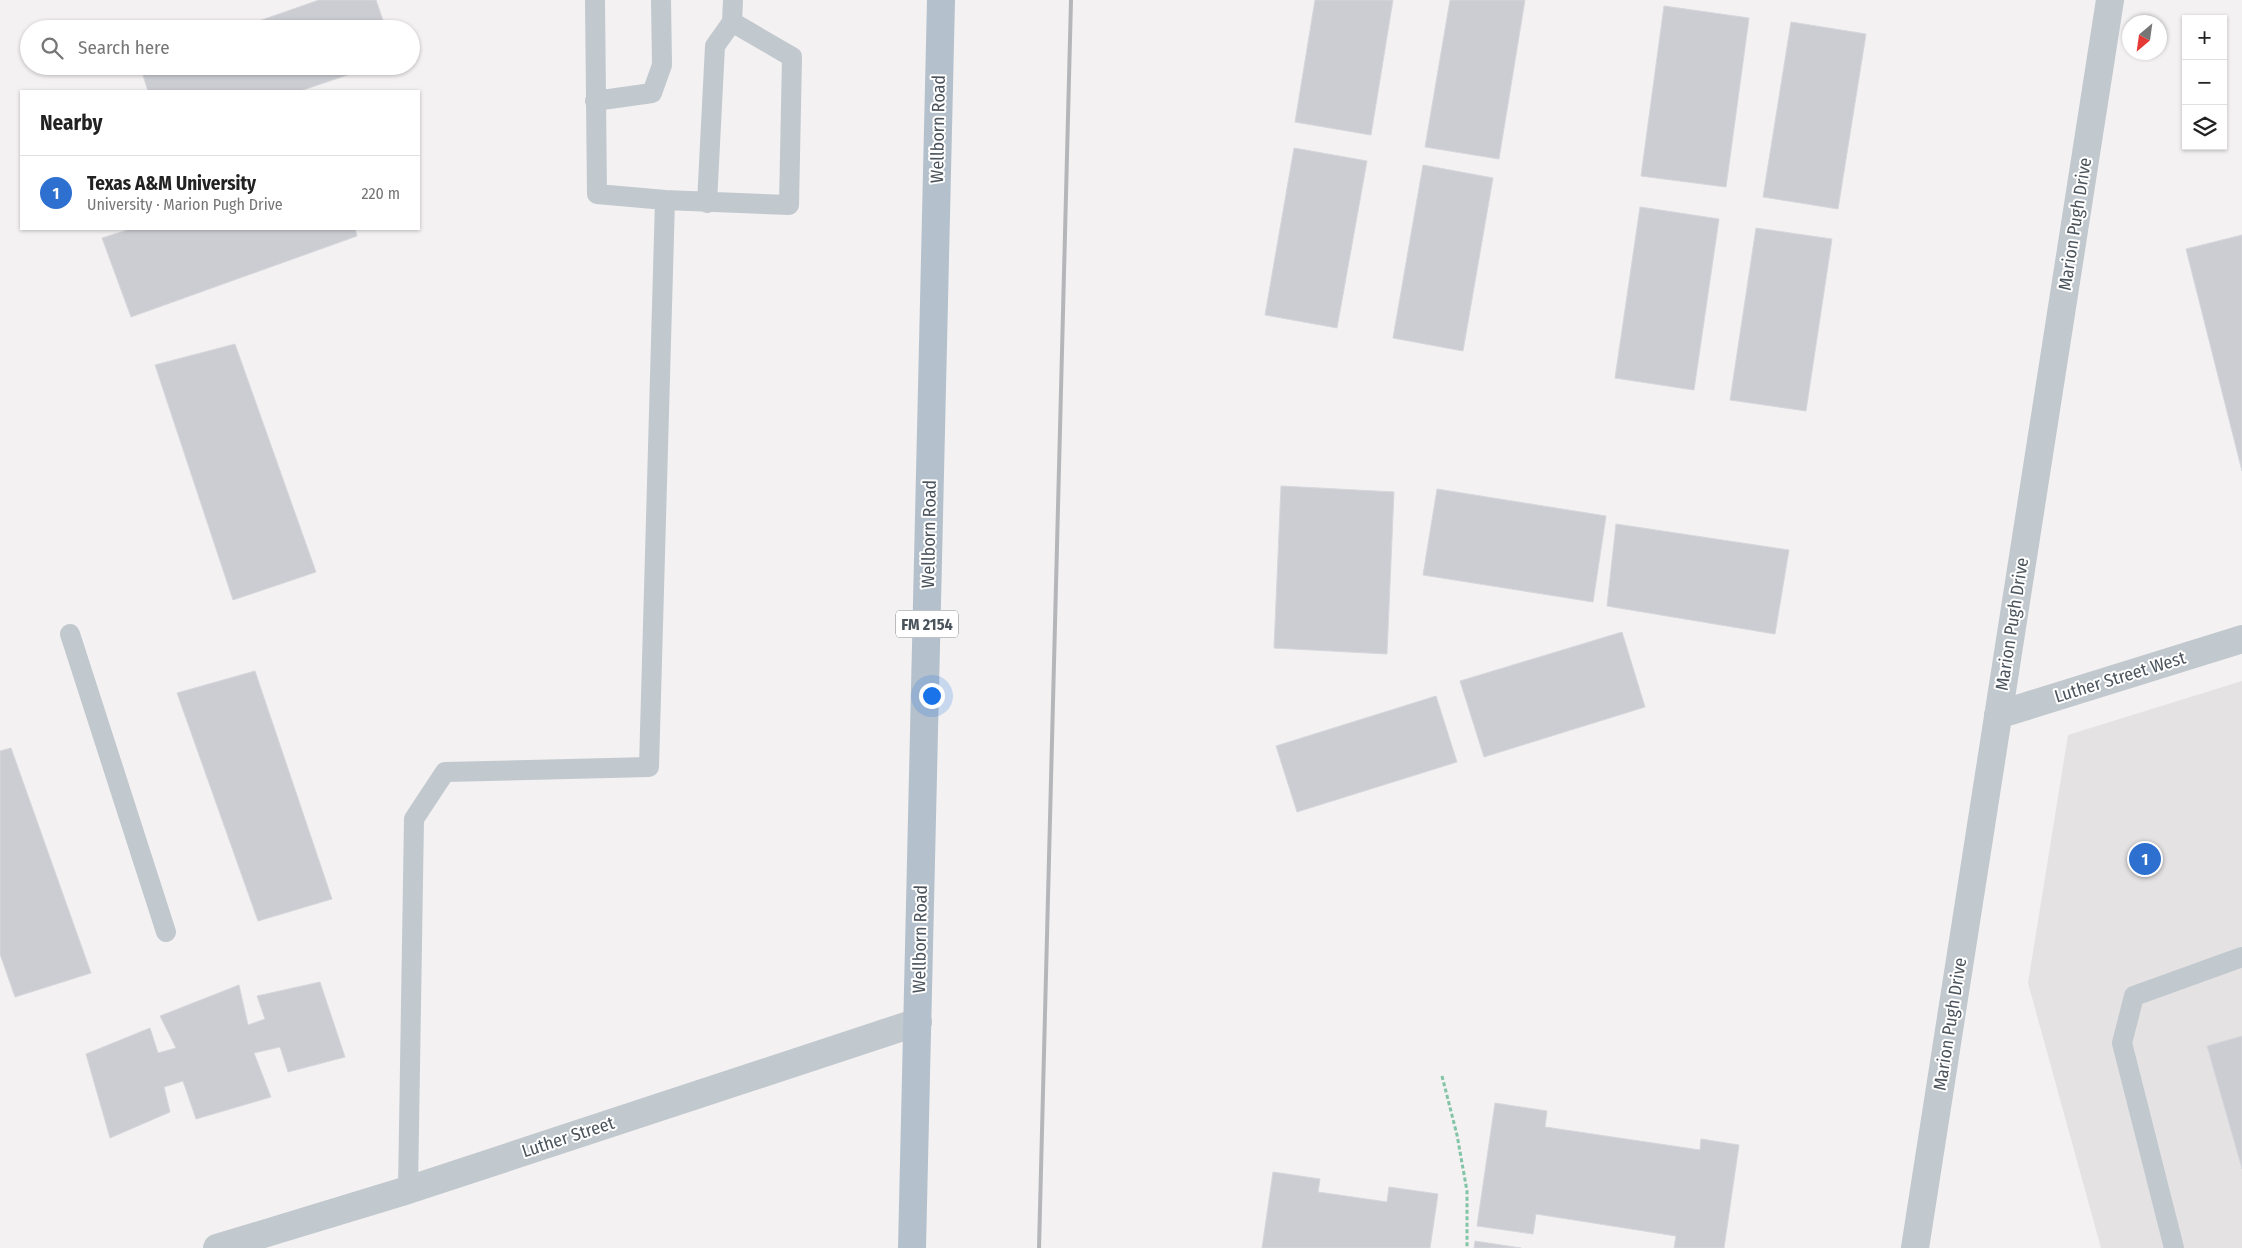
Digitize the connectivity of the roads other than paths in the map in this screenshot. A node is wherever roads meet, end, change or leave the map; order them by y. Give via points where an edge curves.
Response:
1 (594, 0) edge
2 (661, 0) edge
3 (733, 0) edge
4 (941, 0) edge
5 (2110, 0) edge
6 (732, 22) junction
7 (595, 101) junction
8 (664, 200) junction
9 (707, 203) junction
10 (70, 634) dead end
11 (2242, 639) edge
12 (1998, 714) junction
13 (166, 932) dead end
14 (2242, 957) edge
15 (918, 1022) junction
16 (408, 1190) junction
17 (217, 1248) edge
18 (912, 1248) edge
19 (1915, 1248) edge
20 (2174, 1248) edge

1 - 7 lane
2 - 7 lane via 662,65 652,93
3 - 6 lane
4 - 15 main road, Wellborn Road / FM 2154
5 - 12 street, Marion Pugh Drive
6 - 9 lane via 715,46
6 - 9 lane via 792,57 789,205
7 - 8 lane via 597,194
8 - 9 lane
8 - 16 lane via 649,768 445,772 414,819
10 - 13 lane
11 - 12 street, Luther Street West
12 - 19 street, Marion Pugh Drive
14 - 20 lane via 2134,996 2122,1043
15 - 16 street, Luther Street
15 - 18 main road, Wellborn Road / FM 2154
16 - 17 street, Luther Street

